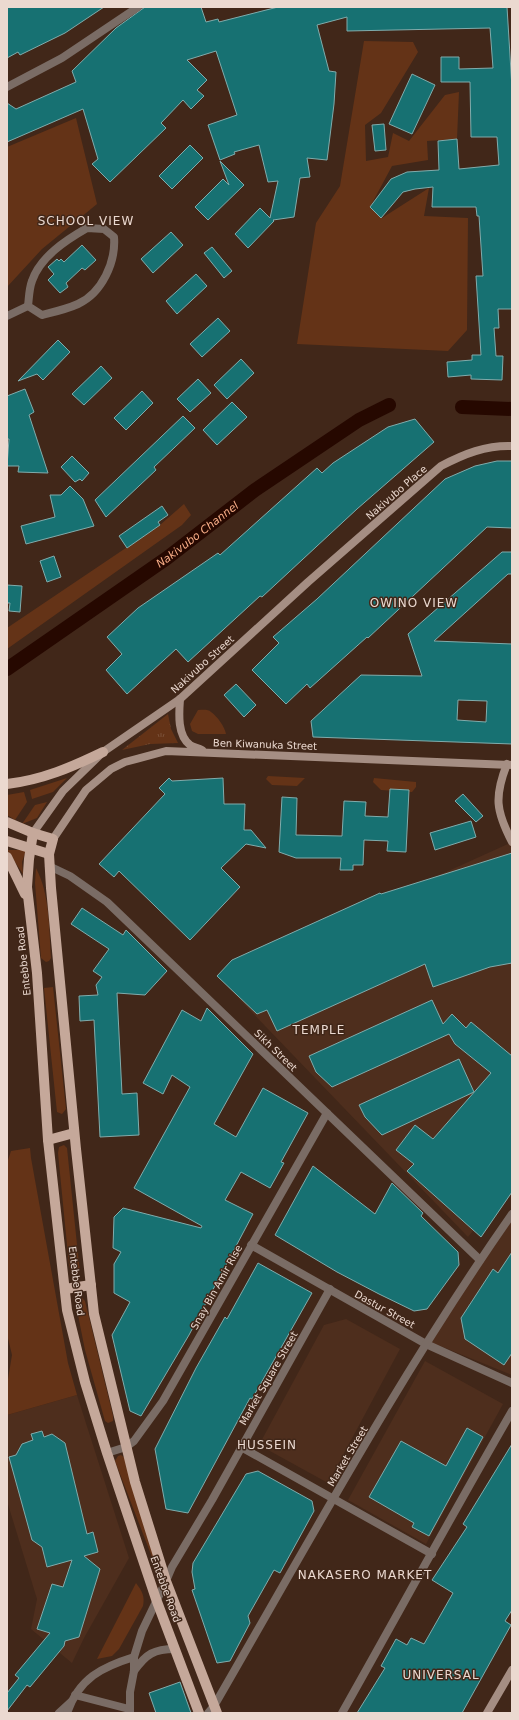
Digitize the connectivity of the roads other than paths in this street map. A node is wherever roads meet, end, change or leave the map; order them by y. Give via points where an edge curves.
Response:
1 (138, 7) edge
2 (7, 87) edge
3 (28, 306) junction
4 (7, 316) edge
5 (512, 446) edge
6 (308, 582) joint
7 (180, 699) junction
8 (103, 752) junction
9 (207, 752) junction
10 (510, 765) edge
11 (7, 784) edge
12 (7, 822) edge
13 (33, 833) junction
14 (53, 838) junction
15 (7, 841) edge
16 (512, 842) edge
17 (30, 849) junction
18 (49, 854) junction
19 (7, 857) edge
20 (49, 866) junction
21 (28, 901) junction
22 (327, 1113) junction
23 (74, 1133) junction
24 (48, 1140) junction
25 (512, 1214) edge
26 (251, 1245) junction
27 (480, 1260) junction
28 (91, 1285) junction
29 (65, 1289) junction
30 (330, 1289) junction
31 (426, 1344) junction
32 (512, 1382) edge
33 (512, 1411) edge
34 (126, 1447) junction
35 (241, 1447) junction
36 (107, 1454) junction
37 (334, 1498) junction
38 (432, 1554) junction
39 (166, 1581) junction
40 (156, 1600) junction
41 (175, 1648) junction
42 (134, 1657) junction
43 (512, 1670) edge
44 (133, 1675) junction
45 (73, 1698) junction
46 (129, 1711) edge
47 (213, 1711) edge
48 (59, 1713) edge
49 (67, 1713) edge
50 (199, 1713) edge
51 (342, 1713) edge
52 (487, 1713) edge

1 - 2 street via 62,58
3 - 3 street via 42,315 79,304 92,295 102,284 108,269 115,249 114,237 104,229 87,228 67,239 35,273 31,282
3 - 4 street
5 - 6 main road, Nakivubo Place via 480,448 441,466
6 - 7 main road, Nakivubo Street
7 - 8 main road, Nakivubo Street
7 - 9 main road via 180,725 183,735 190,745
8 - 11 main road via 72,767 26,782
8 - 13 main road, Nakivubo Street via 63,790
9 - 10 main road, Ben Kiwanuka Street
9 - 14 main road, Ben Kiwanuka Street via 166,751 125,762 86,790
10 - 16 main road via 500,782 498,808
12 - 13 main road
13 - 14 main road
13 - 17 main road, Entebbe Road
14 - 18 main road, Entebbe Road
15 - 17 main road
17 - 18 main road
17 - 21 main road, Entebbe Road
18 - 20 main road, Entebbe Road
19 - 21 main road
20 - 22 street, Sikh Street via 70,876 107,902
20 - 23 main road, Entebbe Road
21 - 24 main road, Entebbe Road via 37,973
22 - 26 street, Snay Bin Amir Rise
22 - 27 street, Sikh Street
23 - 24 main road
23 - 28 main road, Entebbe Road
24 - 29 main road, Entebbe Road
25 - 27 street, Market Street
26 - 30 street, Dastur Street
26 - 34 street, Snay Bin Amir Rise via 163,1401 140,1434
27 - 31 street, Market Street
28 - 29 main road
28 - 34 main road, Entebbe Road via 97,1325
29 - 36 main road, Entebbe Road via 74,1341
30 - 31 street, Dastur Street
30 - 35 street, Market Square Street
31 - 32 street, Dastur Street
31 - 37 street, Market Street
33 - 38 street via 463,1494
34 - 36 street, Snay Bin Amir Rise
34 - 39 main road, Entebbe Road
35 - 37 street
35 - 39 street, Market Square Street
36 - 40 main road, Entebbe Road
37 - 38 street
37 - 47 street, Market Street
38 - 51 street
39 - 40 street, Market Square Street
39 - 47 main road, Entebbe Road
40 - 41 main road, Entebbe Road
40 - 42 street, Market Square Street
41 - 44 street via 154,1652 143,1660
41 - 50 main road, Entebbe Road
42 - 44 street, Market Square Street
42 - 45 street via 97,1672
43 - 52 main road
44 - 46 street, Market Square Street
45 - 46 street
45 - 48 street
45 - 49 street

